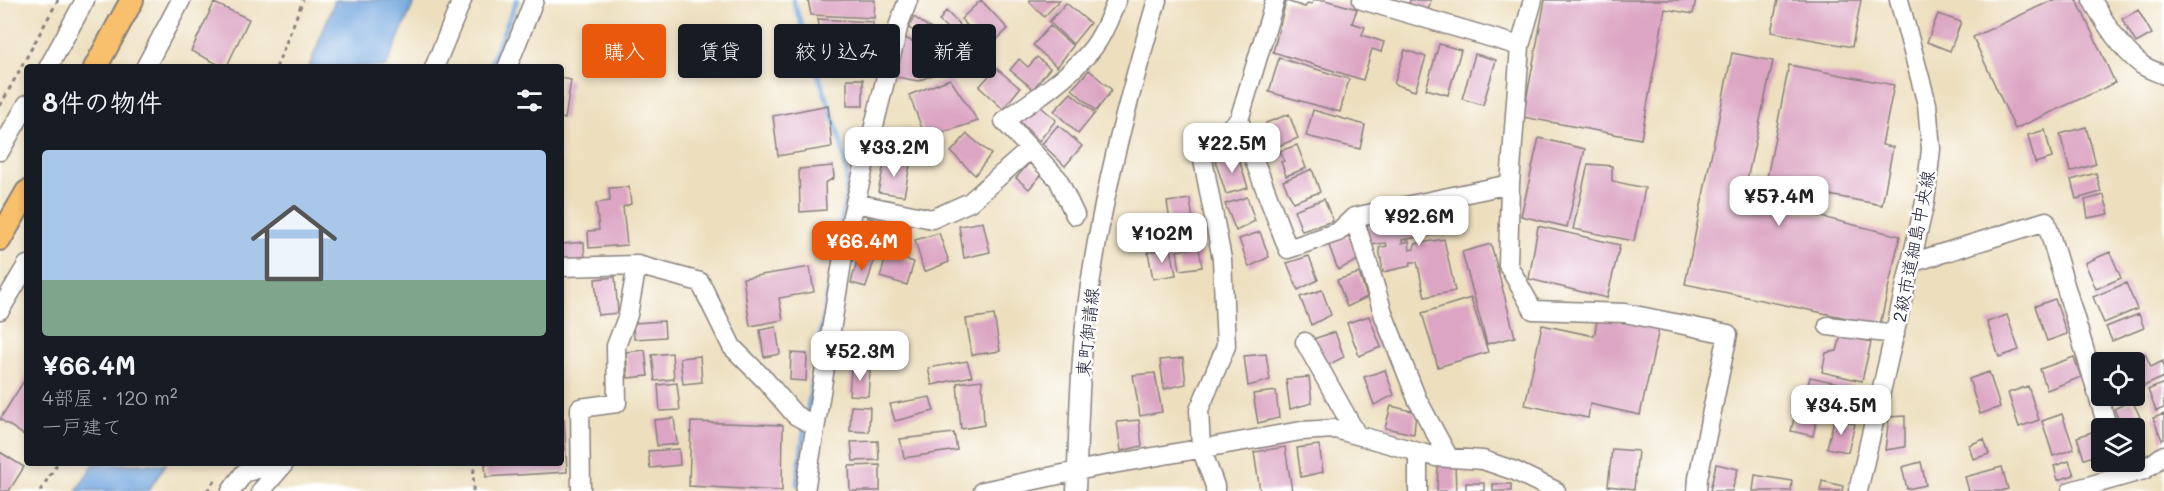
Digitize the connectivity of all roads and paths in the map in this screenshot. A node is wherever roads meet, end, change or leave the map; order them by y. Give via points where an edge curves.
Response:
1 (58, 0) edge
2 (85, 0) edge
3 (132, 0) edge
4 (181, 0) edge
5 (303, 0) edge
6 (462, 0) edge
7 (534, 0) edge
8 (908, 0) edge
9 (1117, 0) edge
10 (1157, 0) edge
11 (1275, 0) edge
12 (1362, 0) edge
13 (1533, 0) edge
14 (1899, 0) edge
15 (2092, 0) edge
16 (1520, 46) junction
17 (50, 64) edge
18 (97, 64) edge
19 (147, 64) edge
20 (278, 64) edge
21 (436, 64) edge
22 (509, 64) edge
23 (2164, 75) edge
24 (0, 106) edge
25 (24, 109) edge
26 (1239, 120) junction
27 (1030, 149) junction
28 (0, 151) edge
29 (1510, 184) junction
30 (24, 197) edge
31 (855, 203) junction
32 (1075, 214) dead end
33 (1354, 217) junction
34 (0, 239) edge
35 (1911, 263) junction
36 (637, 265) junction
37 (564, 267) edge
38 (24, 270) edge
39 (0, 310) edge
40 (1828, 326) dead end
41 (1895, 334) junction
42 (1305, 342) dead end
43 (2105, 418) edge
44 (815, 426) junction
45 (1357, 435) junction
46 (1201, 448) junction
47 (1418, 452) junction
48 (2164, 455) edge
49 (1449, 458) junction
50 (56, 466) edge
51 (267, 466) edge
52 (282, 466) edge
53 (474, 466) edge
54 (1077, 471) junction
55 (2127, 476) edge
56 (40, 491) edge
57 (231, 491) edge
58 (261, 491) edge
59 (473, 491) edge
60 (581, 491) edge
61 (805, 491) edge
62 (983, 491) edge
63 (1076, 491) edge
64 (1215, 491) edge
65 (1418, 491) edge
66 (1556, 491) edge
67 (1697, 491) edge
68 (1858, 491) edge
69 (2071, 491) edge

1 - 24 path
2 - 17 street
3 - 18 main road
4 - 19 street
5 - 20 path
6 - 21 street
7 - 22 street
8 - 31 street
9 - 27 street via 1087,56 1004,121
10 - 54 street, 東町御請線 via 1128,99 1100,228 1083,345
11 - 26 street
12 - 16 street
13 - 16 street
14 - 35 street, 2級市道細島中央線 via 1927,104 1931,149 1925,202
15 - 23 street via 2125,48 2143,66
16 - 29 street
25 - 28 street
26 - 33 street via 1288,249 1338,232
26 - 46 street via 1208,146 1203,160 1222,259 1226,346 1199,410
27 - 31 street via 970,202 932,219
27 - 32 street via 1058,179
29 - 33 street
29 - 67 street via 1508,265 1533,310 1625,313 1728,334
30 - 34 main road
31 - 44 street
33 - 49 street via 1384,316 1413,389
35 - 41 street, 2級市道細島中央線
35 - 43 street via 2046,221
36 - 37 street
36 - 44 street via 700,282 732,347 795,415
36 - 60 street via 628,315 616,346 617,403 580,408
38 - 39 street
40 - 41 street
41 - 68 street, 2級市道細島中央線
42 - 45 street
44 - 61 street
45 - 46 street via 1335,429 1301,431
45 - 47 street
46 - 54 street
46 - 64 street
47 - 49 street
47 - 65 street
48 - 55 street via 2144,470
49 - 66 street via 1483,460
50 - 56 path
51 - 57 street via 244,473
52 - 58 street
53 - 59 path
54 - 62 street
54 - 63 street, 東町御請線
55 - 69 street

